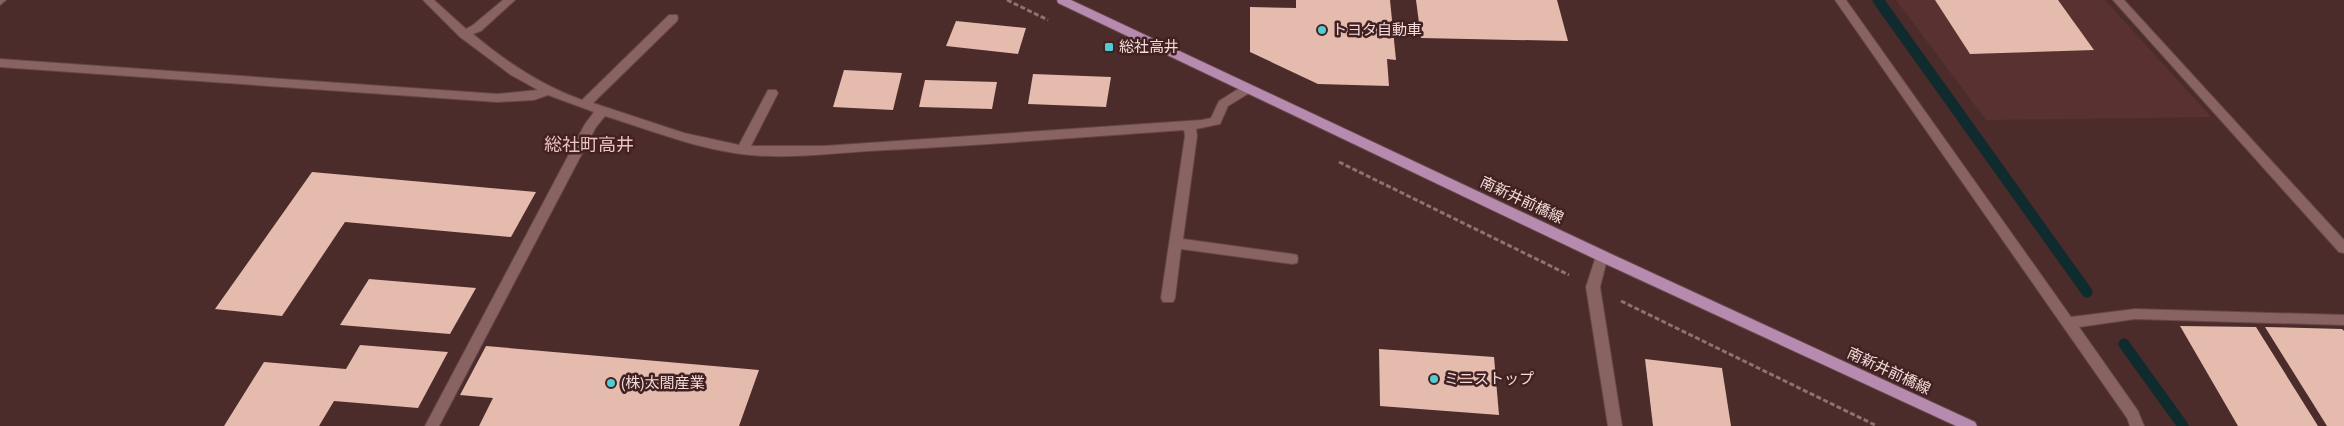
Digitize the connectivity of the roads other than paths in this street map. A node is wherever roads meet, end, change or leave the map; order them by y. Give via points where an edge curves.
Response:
1 (428, 0) edge
2 (510, 0) edge
3 (1062, 0) edge
4 (1840, 0) edge
5 (2118, 0) edge
6 (673, 18) dead end
7 (464, 34) junction
8 (0, 63) edge
9 (1247, 88) junction
10 (550, 90) junction
11 (772, 93) dead end
12 (585, 104) junction
13 (602, 111) junction
14 (1189, 124) junction
15 (744, 149) junction
16 (1175, 243) junction
17 (2344, 248) edge
18 (1602, 256) junction
19 (1292, 259) dead end
20 (1168, 298) dead end
21 (2344, 320) edge
22 (2069, 323) junction
23 (432, 426) edge
24 (1615, 426) edge
25 (1970, 426) edge
26 (2137, 426) edge

1 - 7 street
2 - 7 street via 478,28
3 - 9 main road, 南新井前橋線
4 - 22 street
5 - 17 street
6 - 12 street
7 - 10 street
8 - 10 street via 497,98 534,96
9 - 14 street via 1223,104 1216,121
9 - 18 main road, 南新井前橋線
10 - 12 street
11 - 15 street
12 - 13 street
13 - 15 street via 707,143
13 - 23 street via 591,124
14 - 15 street via 955,143 776,151
14 - 16 street via 1191,136
16 - 19 street
16 - 20 street
18 - 24 street via 1593,287
18 - 25 main road, 南新井前橋線
21 - 22 street via 2135,314
22 - 26 street via 2133,415

